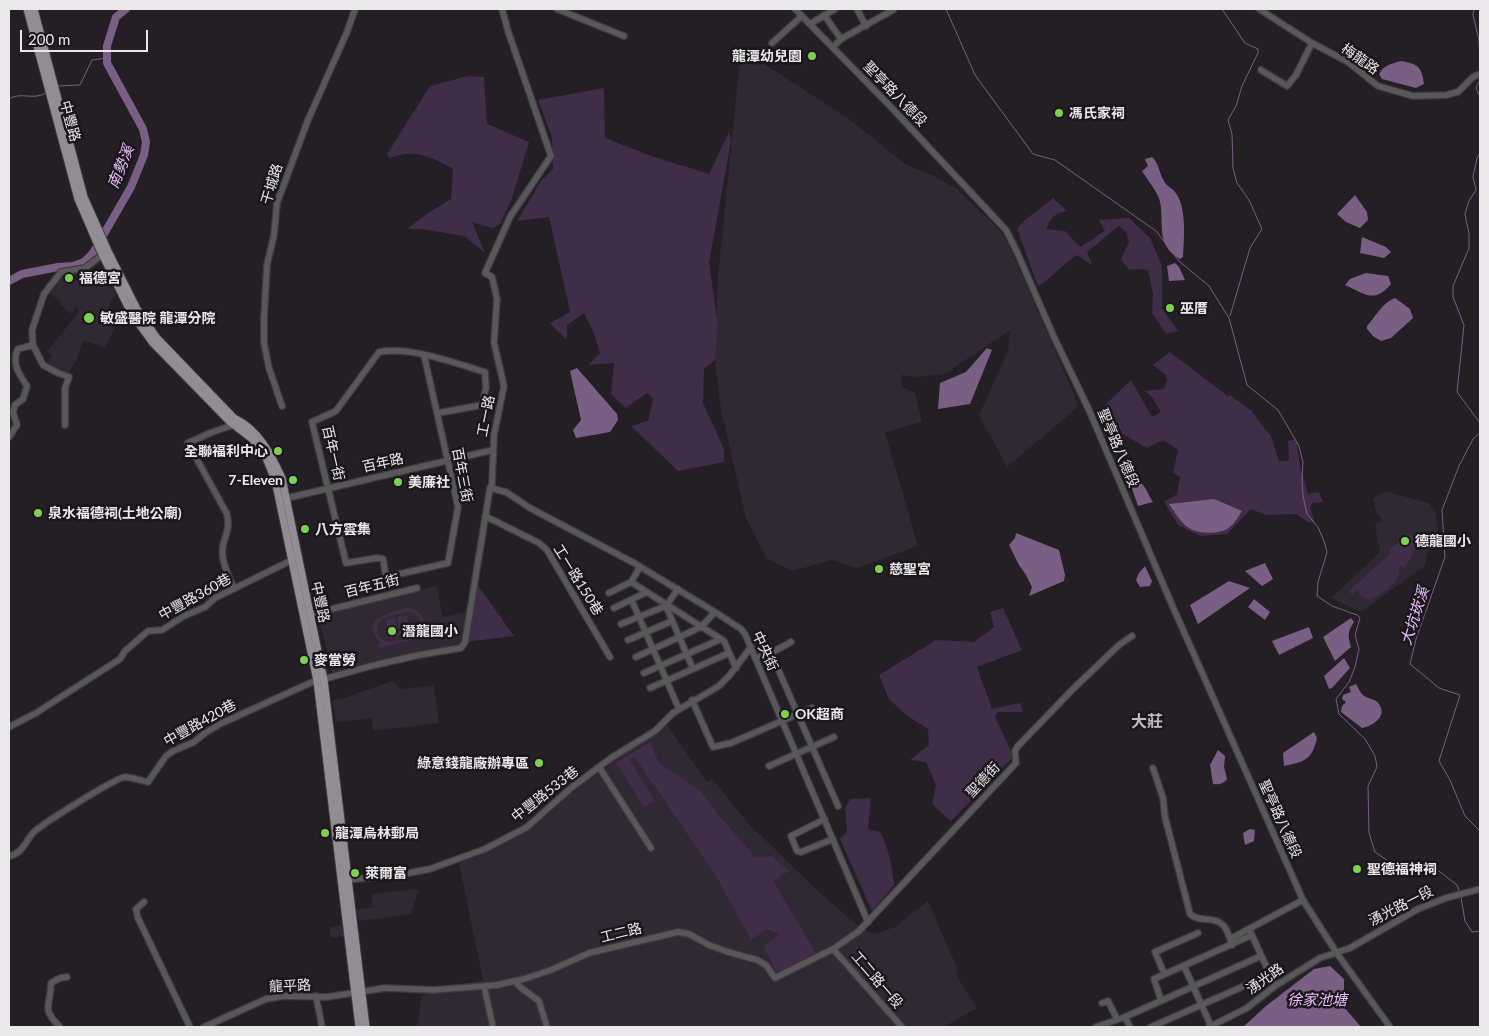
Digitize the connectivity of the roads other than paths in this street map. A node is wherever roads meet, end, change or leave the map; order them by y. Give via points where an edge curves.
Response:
1 (27, 9) edge
2 (34, 9) edge
3 (355, 9) edge
4 (502, 9) edge
5 (557, 9) edge
6 (796, 9) edge
7 (835, 9) edge
8 (857, 9) edge
9 (1259, 9) edge
10 (893, 10) dead end
11 (824, 15) junction
12 (802, 16) junction
13 (810, 24) junction
14 (866, 26) junction
15 (624, 36) dead end
16 (841, 39) junction
17 (772, 43) dead end
18 (1312, 43) junction
19 (832, 47) junction
20 (1262, 70) dead end
21 (1480, 74) edge
22 (61, 124) junction
23 (103, 250) junction
24 (33, 345) junction
25 (424, 355) junction
26 (282, 406) dead end
27 (438, 413) junction
28 (65, 425) dead end
29 (234, 425) junction
30 (9, 437) edge
31 (493, 450) junction
32 (447, 461) junction
33 (328, 488) junction
34 (490, 488) junction
35 (283, 499) junction
36 (485, 516) junction
37 (295, 559) junction
38 (383, 559) joint
39 (640, 567) junction
40 (631, 582) junction
41 (417, 588) dead end
42 (234, 589) junction
43 (678, 589) junction
44 (647, 592) junction
45 (609, 593) dead end
46 (632, 601) junction
47 (666, 606) junction
48 (614, 608) dead end
49 (715, 612) junction
50 (307, 616) junction
51 (639, 616) junction
52 (672, 621) junction
53 (621, 624) dead end
54 (701, 627) junction
55 (646, 632) junction
56 (1132, 636) dead end
57 (680, 637) junction
58 (722, 639) junction
59 (628, 640) dead end
60 (792, 642) dead end
61 (751, 646) junction
62 (653, 648) junction
63 (729, 653) junction
64 (771, 653) junction
65 (687, 654) junction
66 (610, 657) dead end
67 (636, 657) dead end
68 (756, 658) junction
69 (660, 666) junction
70 (736, 668) junction
71 (693, 669) junction
72 (644, 673) dead end
73 (321, 680) junction
74 (667, 681) junction
75 (650, 688) dead end
76 (692, 700) junction
77 (812, 708) dead end
78 (680, 709) junction
79 (798, 714) junction
80 (783, 721) junction
81 (9, 728) edge
82 (834, 737) dead end
83 (812, 748) junction
84 (797, 755) junction
85 (769, 766) dead end
86 (599, 767) junction
87 (1153, 768) dead end
88 (838, 806) dead end
89 (824, 819) junction
90 (833, 839) junction
91 (651, 848) dead end
92 (9, 856) edge
93 (344, 880) junction
94 (1480, 889) edge
95 (1303, 900) junction
96 (144, 902) dead end
97 (868, 922) junction
98 (1249, 928) junction
99 (1198, 933) dead end
100 (1252, 935) junction
101 (1231, 942) junction
102 (833, 948) junction
103 (1336, 952) junction
104 (1261, 956) junction
105 (1184, 966) junction
106 (1164, 973) junction
107 (1269, 975) junction
108 (67, 977) dead end
109 (515, 981) junction
110 (1193, 985) junction
111 (484, 986) junction
112 (1275, 986) junction
113 (358, 992) junction
114 (316, 996) junction
115 (1161, 1000) junction
116 (1102, 1003) dead end
117 (1201, 1004) junction
118 (1125, 1016) junction
119 (1116, 1019) junction
120 (60, 1027) edge
121 (190, 1027) edge
122 (204, 1027) edge
123 (322, 1027) edge
124 (359, 1027) edge
125 (366, 1027) edge
126 (493, 1027) edge
127 (546, 1027) edge
128 (902, 1027) edge
129 (1096, 1027) edge
130 (1130, 1027) edge
131 (1151, 1027) edge
132 (1210, 1027) edge
133 (1390, 1027) edge

1 - 22 main road, 中豐路
2 - 22 main road, 中豐路
3 - 26 street, 干城路 via 277,203 267,265 264,343
4 - 31 street, 工一路 via 551,156 510,217 485,273 492,277 497,300 494,343 504,386
5 - 15 street
6 - 12 street, 聖亭路八德段
7 - 11 street
8 - 14 street
9 - 18 street, 梅龍路
10 - 14 street
11 - 13 street
11 - 16 street
12 - 13 street, 聖亭路八德段
12 - 17 street
13 - 19 street, 聖亭路八德段
14 - 16 street
16 - 19 street
18 - 20 street via 1287,86
18 - 21 street, 梅龍路 via 1348,62 1378,86 1413,96 1453,94
19 - 95 street, 聖亭路八德段 via 1006,230 1089,410
22 - 23 main road, 中豐路 via 78,199
23 - 24 street via 85,268 61,272 44,294 32,330
23 - 29 main road, 中豐路 via 131,313 152,342
23 - 35 main road, 中豐路 via 157,338 234,418 257,435 272,454 282,478
24 - 28 street via 43,365 69,377
24 - 30 street via 18,349 14,357 27,386 23,400 14,405 17,425
25 - 27 street, 百年三街
25 - 27 street via 485,372 482,405
25 - 33 street, 百年一街 via 390,350 379,352 336,411 312,422
27 - 32 street, 百年三街
29 - 35 main road, 中豐路 via 252,439 266,458
29 - 42 street via 188,443 227,514 229,525 222,547 224,565
31 - 32 street, 百年路
31 - 34 street, 工一路
32 - 33 street, 百年路
32 - 38 street, 百年三街 via 458,507 448,563 386,577
33 - 35 street, 百年路
33 - 38 street, 百年一街 via 346,564
34 - 36 street, 工一路
34 - 39 street, 中央街 via 506,492
35 - 37 main road, 中豐路
36 - 66 street, 工一路150巷 via 547,550
36 - 73 street, 工一路 via 465,642 461,648 380,663
37 - 42 street, 中豐路360巷
37 - 50 main road, 中豐路
39 - 40 street
39 - 43 street, 中央街
40 - 44 street
40 - 45 street
41 - 50 street, 百年五街
42 - 81 street, 中豐路360巷 via 162,630 148,631 120,659
43 - 47 street
43 - 49 street, 中央街
44 - 46 street
44 - 47 street
46 - 48 street
46 - 51 street
47 - 51 street
47 - 52 street
47 - 54 street
49 - 54 street
49 - 61 street, 中央街 via 741,629
50 - 73 main road, 中豐路
51 - 53 street
51 - 55 street
52 - 55 street
52 - 57 street
54 - 57 street
54 - 58 street
55 - 59 street
55 - 62 street
56 - 97 street, 聖德街 via 1073,689 1018,746 1016,763
57 - 62 street
57 - 65 street
58 - 63 street
58 - 65 street
60 - 64 street
61 - 68 street, 中央街
61 - 70 street, 中豐路533巷
62 - 67 street
62 - 69 street
63 - 70 street
63 - 71 street
64 - 68 street
64 - 79 street
65 - 69 street
65 - 71 street
68 - 80 street, 中央街
69 - 72 street
69 - 74 street
70 - 76 street, 中豐路533巷 via 719,686
71 - 74 street
73 - 92 street, 中豐路420巷 via 244,712 176,749 166,756 148,782 125,777 94,794 41,826 21,850
73 - 93 main road, 中豐路
74 - 75 street
74 - 78 street
76 - 78 street, 中豐路533巷
76 - 80 street via 713,748
77 - 79 street
78 - 86 street, 中豐路533巷 via 656,731
79 - 80 street
79 - 83 street
80 - 84 street, 中央街
82 - 83 street
83 - 84 street
83 - 88 street
84 - 85 street
84 - 89 street, 中央街
86 - 91 street
86 - 93 street, 中豐路533巷 via 527,827 485,849 430,868 398,875
87 - 101 street via 1190,914 1196,919 1214,919 1224,926
89 - 90 street, 中央街
89 - 90 street via 791,836 794,843 801,852
90 - 97 street, 中央街
93 - 113 main road, 中豐路
94 - 103 street, 湧光路一段 via 1418,910 1350,948
95 - 98 street
95 - 103 street, 聖亭路八德段
96 - 121 street via 136,909 138,918
97 - 102 street, 工二路 via 859,932
98 - 100 street
98 - 101 street
99 - 106 street via 1154,952
100 - 101 street
100 - 104 street
101 - 105 street
102 - 109 street, 工二路 via 775,978 758,960 678,932 589,953
102 - 128 street, 工二路一段
103 - 112 street, 湧光路 via 1320,958
103 - 133 street, 聖亭路八德段
104 - 107 street
104 - 110 street
105 - 106 street
105 - 110 street
106 - 115 street via 1154,978
107 - 112 street
107 - 117 street
108 - 120 street via 51,983 49,1016
109 - 111 street, 工二路
109 - 127 street via 539,1001
110 - 115 street
110 - 117 street
111 - 113 street, 工二路 via 434,990 385,988
111 - 126 street
112 - 132 street, 湧光路 via 1247,1008
113 - 114 street, 龍平路
113 - 124 main road, 中豐路
113 - 125 main road, 中豐路
114 - 122 street, 龍平路 via 266,999
114 - 123 street
115 - 118 street
116 - 119 street via 1108,1001
117 - 131 street
117 - 132 street
118 - 119 street
118 - 130 street
119 - 129 street

